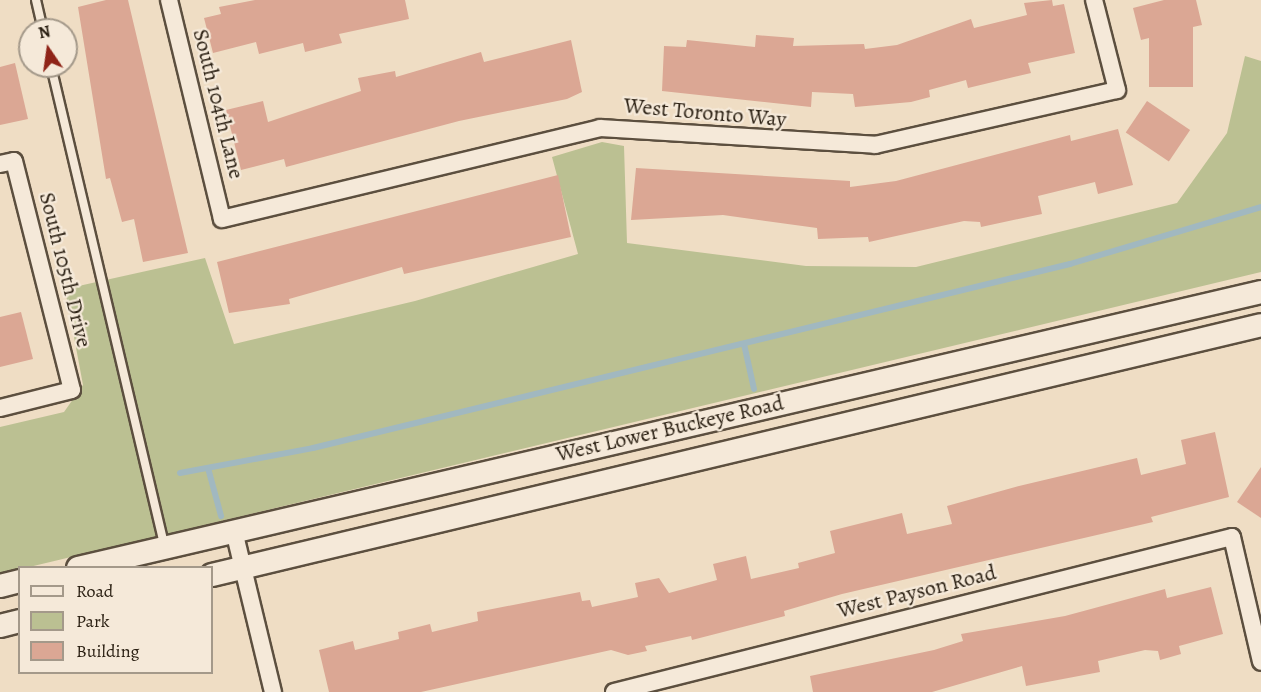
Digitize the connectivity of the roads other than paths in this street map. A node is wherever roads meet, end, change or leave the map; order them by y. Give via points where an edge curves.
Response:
1 (36, 0) edge
2 (169, 0) edge
3 (1094, 0) edge
4 (40, 18) edge
5 (54, 78) edge
6 (7, 163) edge
7 (222, 219) joint
8 (1261, 292) edge
9 (1261, 325) edge
10 (0, 408) edge
11 (234, 531) junction
12 (165, 547) junction
13 (82, 566) edge
14 (243, 568) junction
15 (213, 575) edge
16 (18, 582) edge
17 (0, 586) edge
18 (18, 622) edge
19 (0, 626) edge
20 (1261, 662) edge
21 (273, 692) edge
22 (614, 692) edge

1 - 4 lane
2 - 7 street, South 104th Lane
3 - 7 street, West Toronto Way via 1117,90 875,145 600,128
5 - 12 lane
6 - 10 street, South 105th Drive via 72,390
8 - 11 main road, West Lower Buckeye Road
9 - 14 main road, West Lower Buckeye Road
11 - 12 main road, West Lower Buckeye Road
11 - 14 street
12 - 13 main road, West Lower Buckeye Road
14 - 15 main road, West Lower Buckeye Road
14 - 21 street
16 - 17 main road
18 - 19 main road
20 - 22 street, West Payson Road via 1232,537

